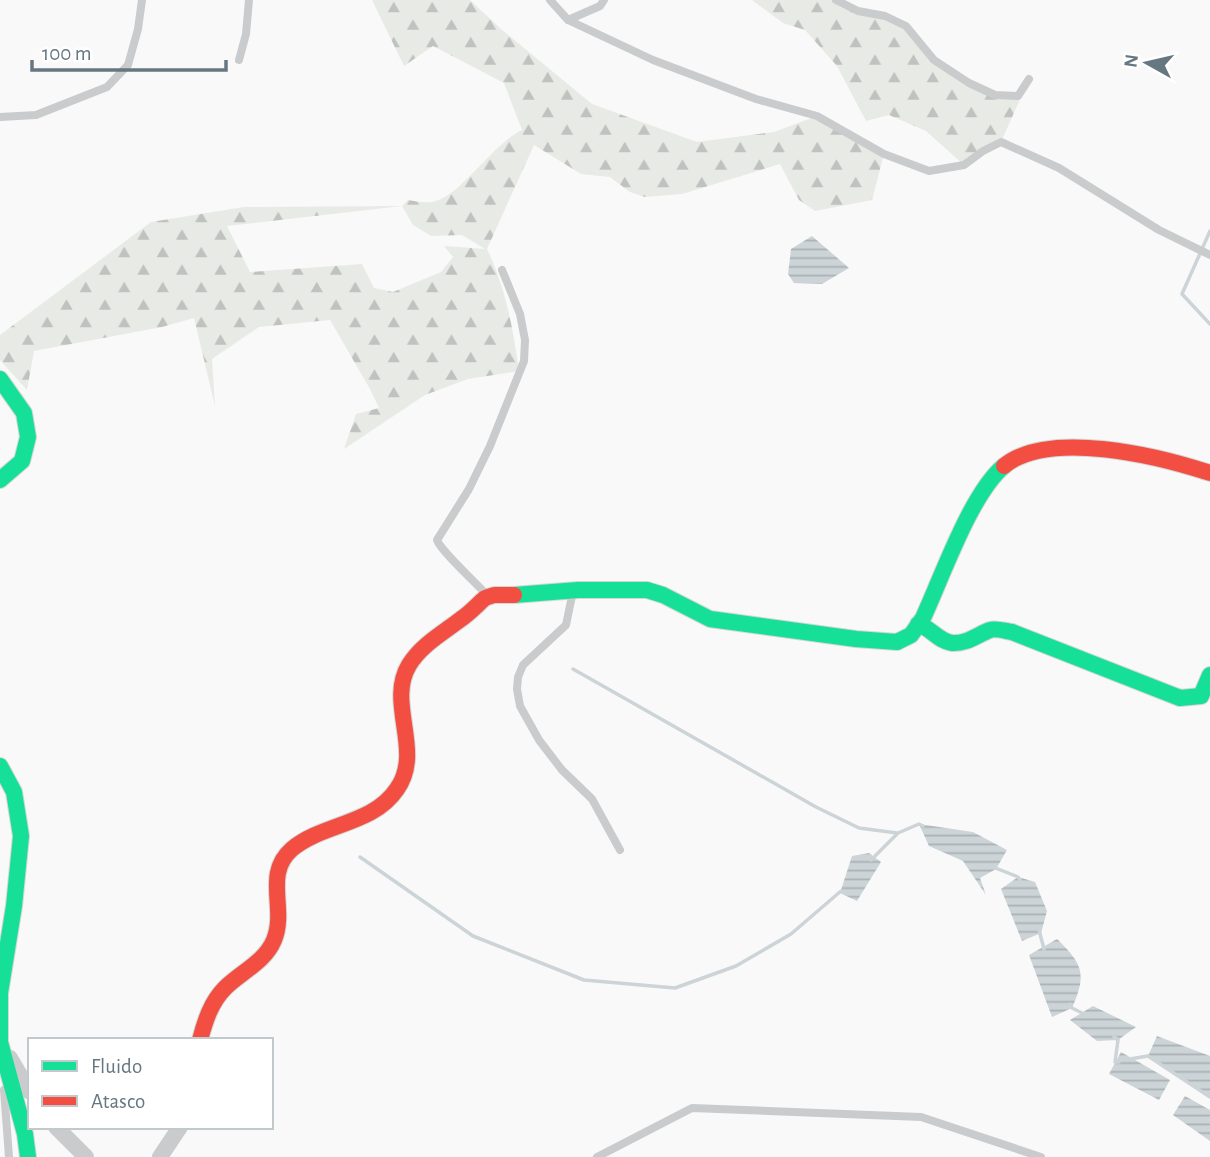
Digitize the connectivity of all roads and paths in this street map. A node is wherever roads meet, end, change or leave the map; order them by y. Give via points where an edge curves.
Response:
1 (142, 0) edge
2 (249, 0) edge
3 (550, 0) edge
4 (604, 0) edge
5 (836, 0) edge
6 (568, 20) junction
7 (239, 60) dead end
8 (1029, 79) dead end
9 (0, 117) edge
10 (1210, 255) edge
11 (502, 270) dead end
12 (0, 379) edge
13 (1210, 473) edge
14 (0, 480) edge
15 (573, 589) junction
16 (489, 597) junction
17 (918, 624) junction
18 (1210, 675) edge
19 (0, 766) edge
20 (620, 850) dead end
21 (200, 1038) edge
22 (0, 1042) edge
23 (28, 1089) edge
24 (58, 1129) edge
25 (179, 1129) edge
26 (9, 1157) edge
27 (28, 1157) edge
28 (86, 1157) edge
29 (160, 1157) edge
30 (597, 1157) edge
31 (1041, 1157) edge

1 - 9 lane via 128,65 107,87 36,115
2 - 7 lane
3 - 6 lane
4 - 6 lane
5 - 8 lane via 906,26 934,60 995,95 1018,96
6 - 10 lane via 653,60 756,99 817,116 884,154 929,171 964,165 1002,142 1059,168 1159,230
11 - 16 lane via 520,314 524,361 480,468 437,540
12 - 14 street via 24,413 28,437 22,461
13 - 17 street via 1166,459 1073,447 1039,449 1015,457 993,475 975,503
15 - 16 street
15 - 17 street via 647,590 710,619 856,639 897,642 911,635
15 - 20 lane via 566,625 523,665 517,689 520,706 562,770 592,799
16 - 21 street via 424,649 407,669 402,691 407,772 397,790 361,819 302,843 284,857 275,883 275,939 265,956 224,989 204,1021
17 - 18 street via 950,642 974,640 992,629 1012,632 1180,698 1201,696
19 - 22 street via 14,792 21,836 0,993
22 - 23 street
22 - 26 lane
22 - 27 street
24 - 28 street
25 - 29 street
30 - 31 lane via 692,1108 921,1117

